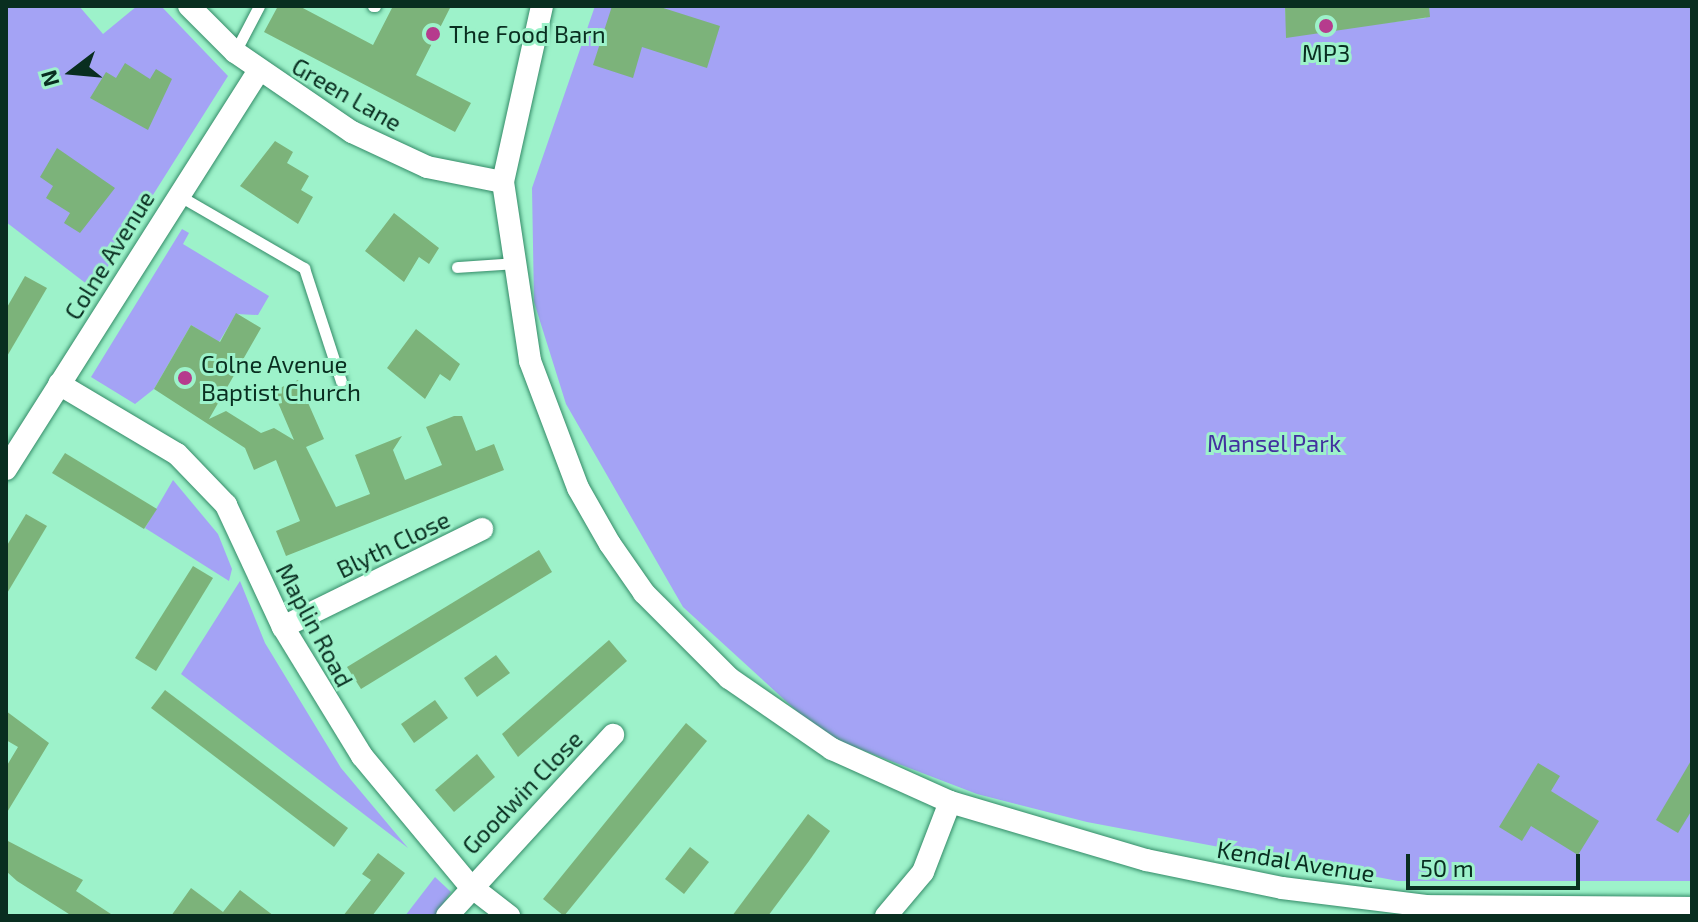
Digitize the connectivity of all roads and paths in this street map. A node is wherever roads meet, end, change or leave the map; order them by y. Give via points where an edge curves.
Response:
1 (189, 6) edge
2 (259, 6) edge
3 (542, 6) edge
4 (235, 52) junction
5 (259, 71) junction
6 (503, 182) junction
7 (177, 195) junction
8 (515, 263) junction
9 (457, 267) dead end
10 (341, 381) dead end
11 (59, 384) junction
12 (6, 469) edge
13 (482, 529) dead end
14 (283, 627) junction
15 (613, 735) dead end
16 (950, 802) junction
17 (469, 885) junction
18 (1692, 908) edge
19 (1605, 912) edge
20 (447, 916) edge
21 (509, 916) edge
22 (886, 916) edge

1 - 4 street, Green Lane
2 - 4 lane
3 - 6 street
4 - 5 street, Green Lane
5 - 6 street, Green Lane via 352,132 427,167
5 - 7 street, Colne Avenue
6 - 8 street, Kendal Avenue
7 - 10 lane via 304,268
7 - 11 street, Colne Avenue
8 - 9 lane
8 - 16 street, Kendal Avenue via 522,328 551,426 578,488 644,593 729,678 819,740
11 - 12 street, Colne Avenue
11 - 14 street, Maplin Road via 177,454 226,505
13 - 14 street, Blyth Close
14 - 17 street, Maplin Road via 362,756
15 - 17 street, Goodwin Close
16 - 19 street, Kendal Avenue via 1146,860 1282,888 1426,906
16 - 22 street via 923,872
17 - 20 street, Goodwin Close
17 - 21 street, Maplin Road
18 - 19 street, Kendal Avenue

